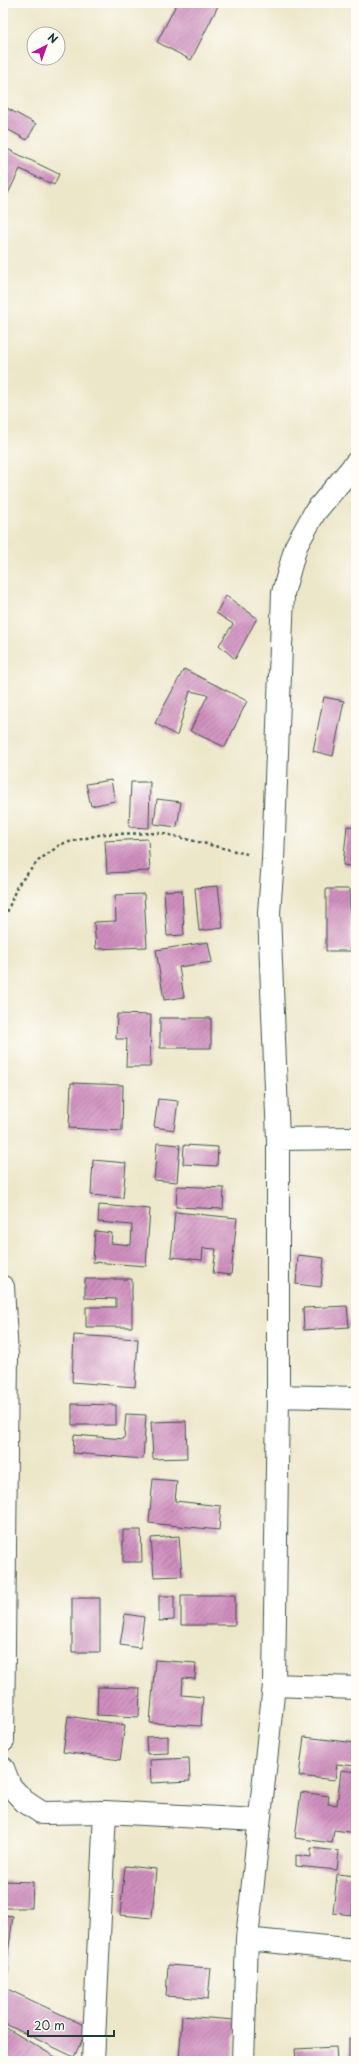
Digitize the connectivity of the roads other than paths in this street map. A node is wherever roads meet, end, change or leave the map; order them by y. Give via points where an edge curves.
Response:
1 (356, 463) edge
2 (356, 1138) edge
3 (278, 1139) junction
4 (3, 1287) edge
5 (278, 1396) junction
6 (356, 1398) edge
7 (274, 1685) junction
8 (356, 1688) edge
9 (3, 1740) edge
10 (3, 1768) edge
11 (105, 1812) junction
12 (258, 1820) junction
13 (246, 1939) junction
14 (356, 1950) edge
15 (93, 2061) edge
16 (243, 2061) edge

1 - 3 street via 315,512 296,546 283,593 269,913
2 - 3 street
3 - 5 street
4 - 9 street via 7,1356
5 - 6 street
5 - 7 street
7 - 8 street
7 - 12 street
10 - 11 street via 10,1786 24,1801 42,1813
11 - 12 street
11 - 15 street
12 - 13 street
13 - 14 street
13 - 16 street

